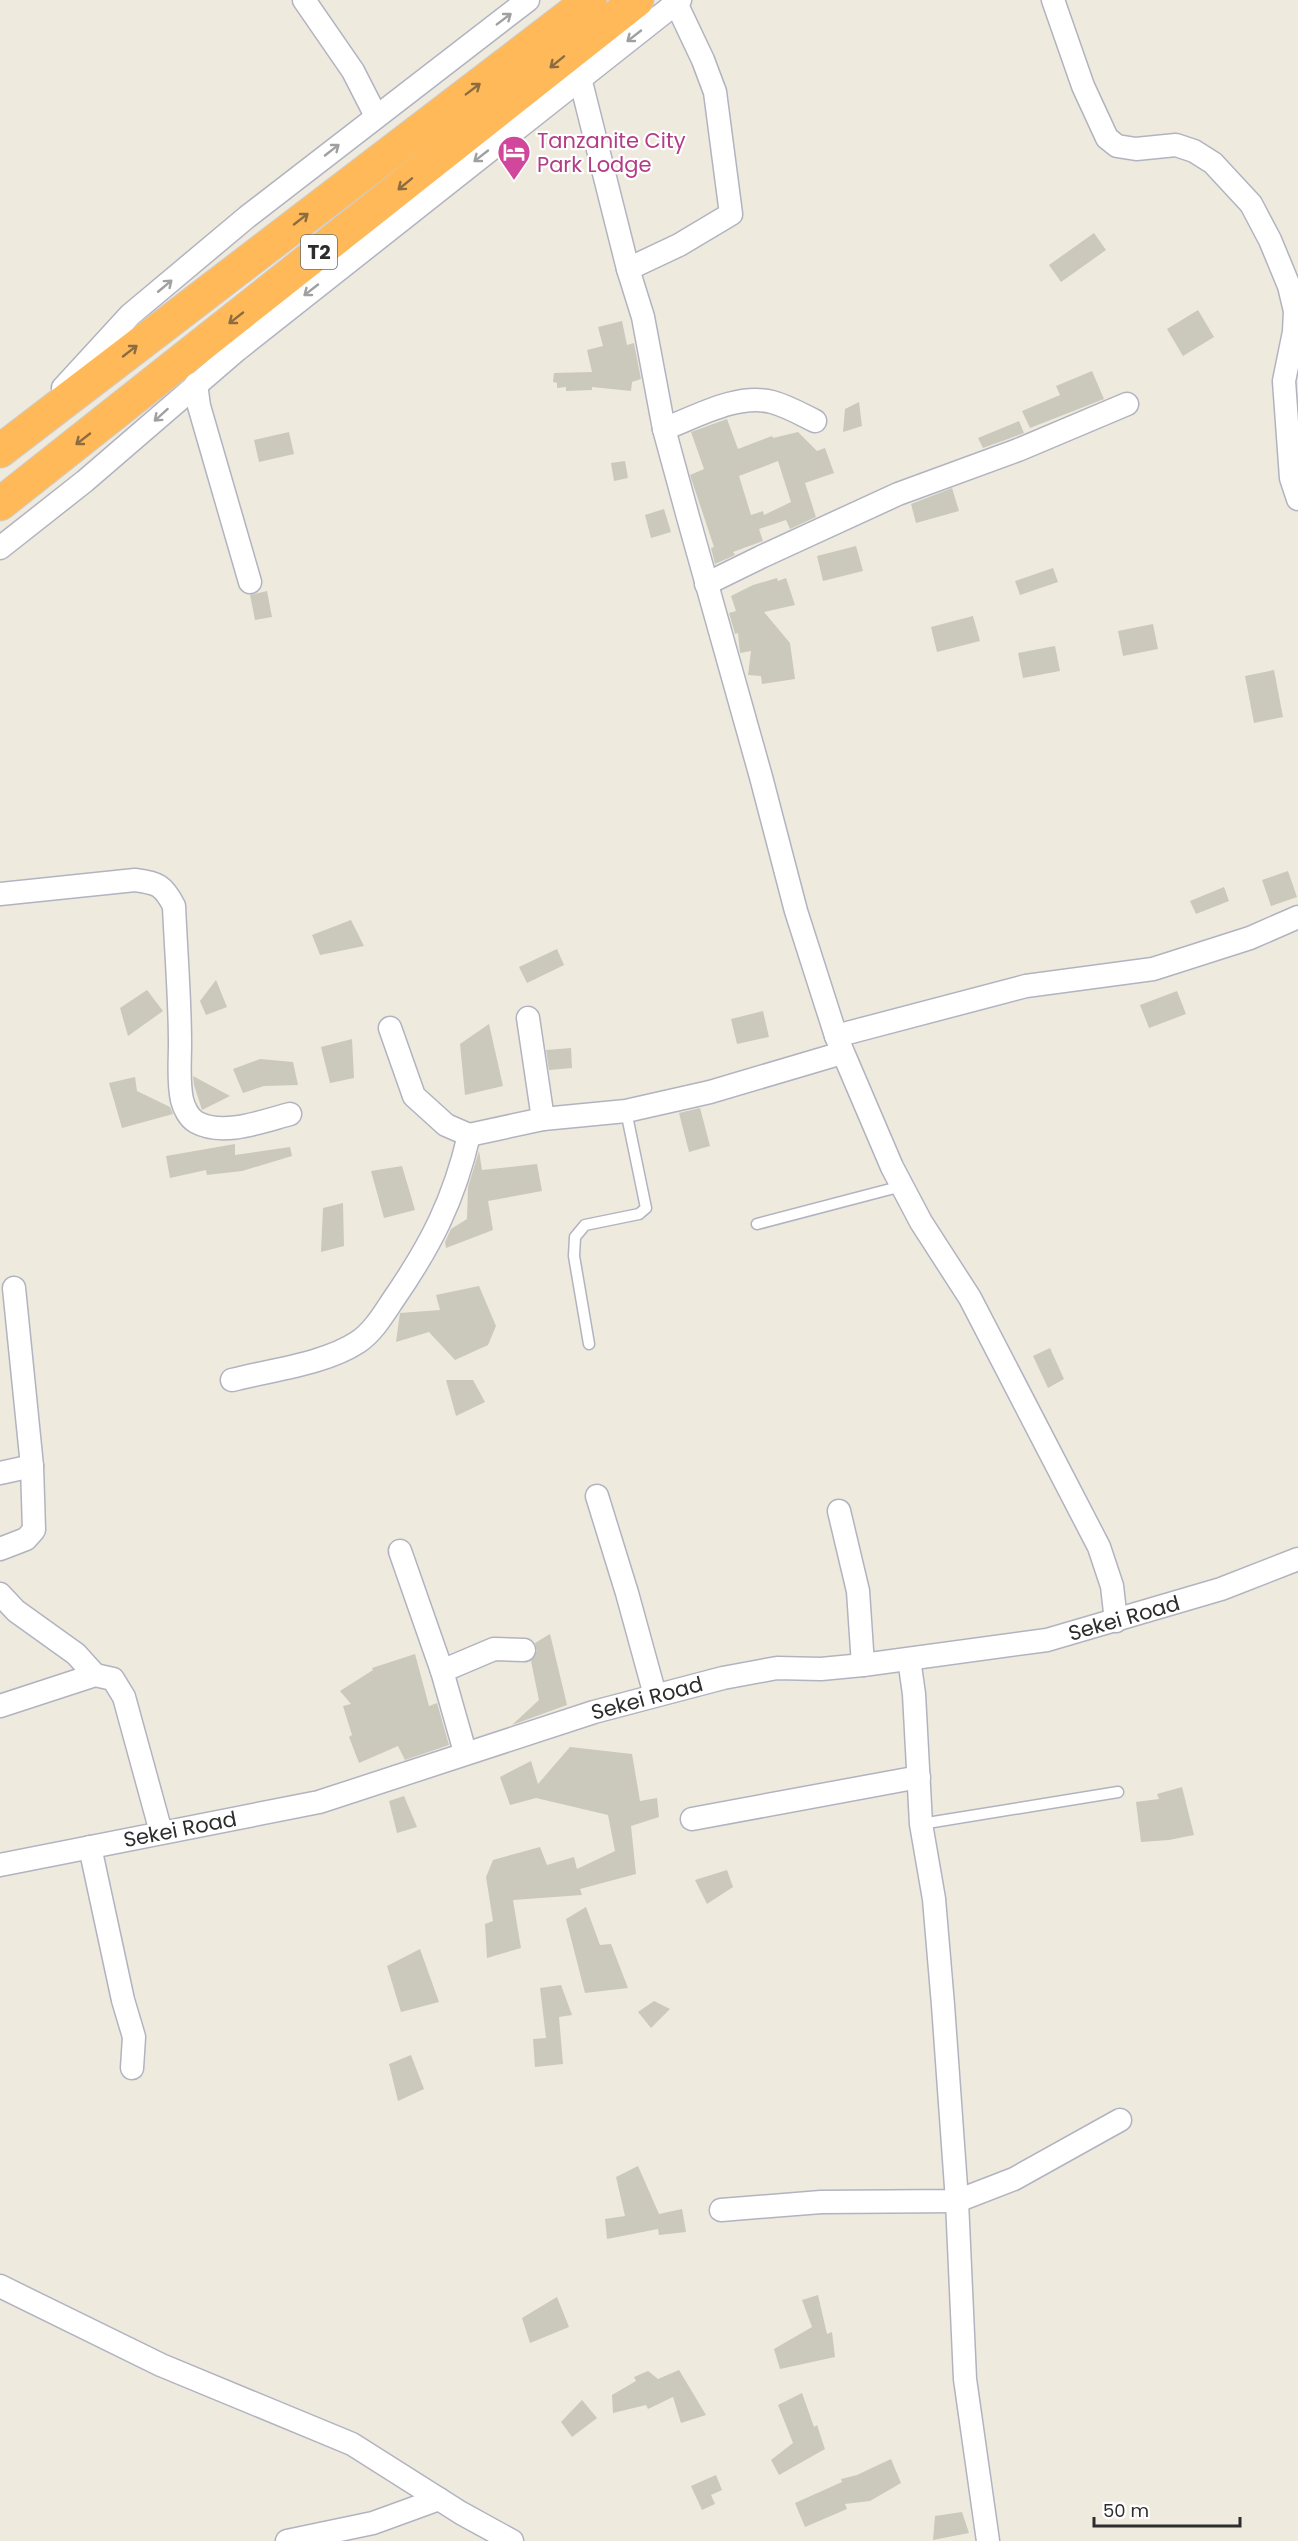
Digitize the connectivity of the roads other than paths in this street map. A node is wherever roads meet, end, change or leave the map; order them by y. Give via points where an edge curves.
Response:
1 (304, 0) edge
2 (528, 0) edge
3 (590, 0) edge
4 (637, 0) edge
5 (1053, 0) edge
6 (678, 2) edge
7 (580, 78) junction
8 (376, 116) junction
9 (628, 269) junction
10 (196, 384) junction
11 (1127, 404) dead end
12 (814, 421) dead end
13 (664, 429) junction
14 (11, 442) edge
15 (1298, 499) edge
16 (0, 504) edge
17 (0, 548) edge
18 (250, 582) dead end
19 (706, 584) junction
20 (0, 894) edge
21 (1298, 917) edge
22 (528, 1018) dead end
23 (390, 1028) dead end
24 (839, 1045) junction
25 (626, 1110) junction
26 (290, 1114) dead end
27 (543, 1119) junction
28 (469, 1135) junction
29 (902, 1186) junction
30 (757, 1224) dead end
31 (14, 1288) dead end
32 (9, 1341) edge
33 (589, 1344) dead end
34 (232, 1380) dead end
35 (32, 1466) junction
36 (0, 1473) edge
37 (597, 1496) dead end
38 (839, 1511) dead end
39 (0, 1549) edge
40 (400, 1551) dead end
41 (1298, 1559) edge
42 (0, 1594) edge
43 (1116, 1621) junction
44 (524, 1650) dead end
45 (909, 1659) junction
46 (863, 1665) junction
47 (442, 1671) junction
48 (95, 1675) junction
49 (655, 1695) junction
50 (0, 1706) edge
51 (465, 1752) junction
52 (919, 1777) junction
53 (1118, 1792) dead end
54 (692, 1819) dead end
55 (921, 1824) junction
56 (161, 1832) junction
57 (90, 1846) junction
58 (0, 1865) edge
59 (132, 2068) dead end
60 (1120, 2120) dead end
61 (957, 2201) junction
62 (721, 2210) dead end
63 (0, 2286) edge
64 (439, 2499) junction
65 (287, 2541) edge
66 (512, 2541) edge
67 (988, 2541) edge

1 - 8 street via 353,71
8 -> 2 street
14 -> 3 highway, T2
4 -> 16 highway, T2
5 - 15 street via 1083,86 1107,138 1118,146 1136,149 1176,145 1194,151 1213,163 1251,204 1270,240 1295,311 1284,381 1291,478
6 -> 7 street
6 - 9 street via 715,92 731,214 704,232
7 - 9 street
7 -> 10 street
14 -> 8 street via 130,315
9 - 13 street via 643,317
10 -> 17 street via 85,481
10 - 18 street
11 - 19 street via 898,494
12 - 13 street via 770,401 742,401
13 - 19 street
19 - 24 street via 796,911
20 - 26 street via 135,880 165,889 174,906 179,1080 187,1113 199,1124 219,1129
21 - 24 street via 1250,938 1153,969 1026,986
22 - 27 street
23 - 28 street via 414,1096 446,1125
24 - 25 street via 710,1092
24 - 29 street
25 - 27 street
25 - 33 lane via 646,1208 639,1214 585,1225 575,1237 574,1256
27 - 28 street
28 - 34 street via 459,1176 437,1231 378,1323 359,1341 324,1357
29 - 30 lane
29 - 43 street via 970,1298 1100,1547 1112,1586
31 - 32 street
32 - 35 street
35 - 36 street
35 - 39 street via 34,1530 26,1539
37 - 49 street
38 - 46 street via 858,1591
40 - 47 street
41 - 43 street, Sekei Road via 1221,1589
42 - 48 street via 16,1611 76,1654
43 - 45 street, Sekei Road via 1047,1640
44 - 47 street via 494,1649
45 - 46 street, Sekei Road
45 - 52 street
46 - 49 street, Sekei Road via 777,1668
47 - 51 street
48 - 50 street
48 - 56 street via 112,1679 124,1697
49 - 51 street, Sekei Road
51 - 56 street, Sekei Road via 320,1802
52 - 54 street
52 - 55 street
53 - 55 lane
55 - 61 street via 934,1899
56 - 57 street, Sekei Road
57 - 58 street, Sekei Road
57 - 59 street via 123,2000 133,2028
60 - 61 street via 1014,2179
61 - 62 street via 821,2202
61 - 67 street via 966,2379
63 - 64 street via 161,2365 352,2444
64 - 65 street via 373,2523
64 - 66 street

